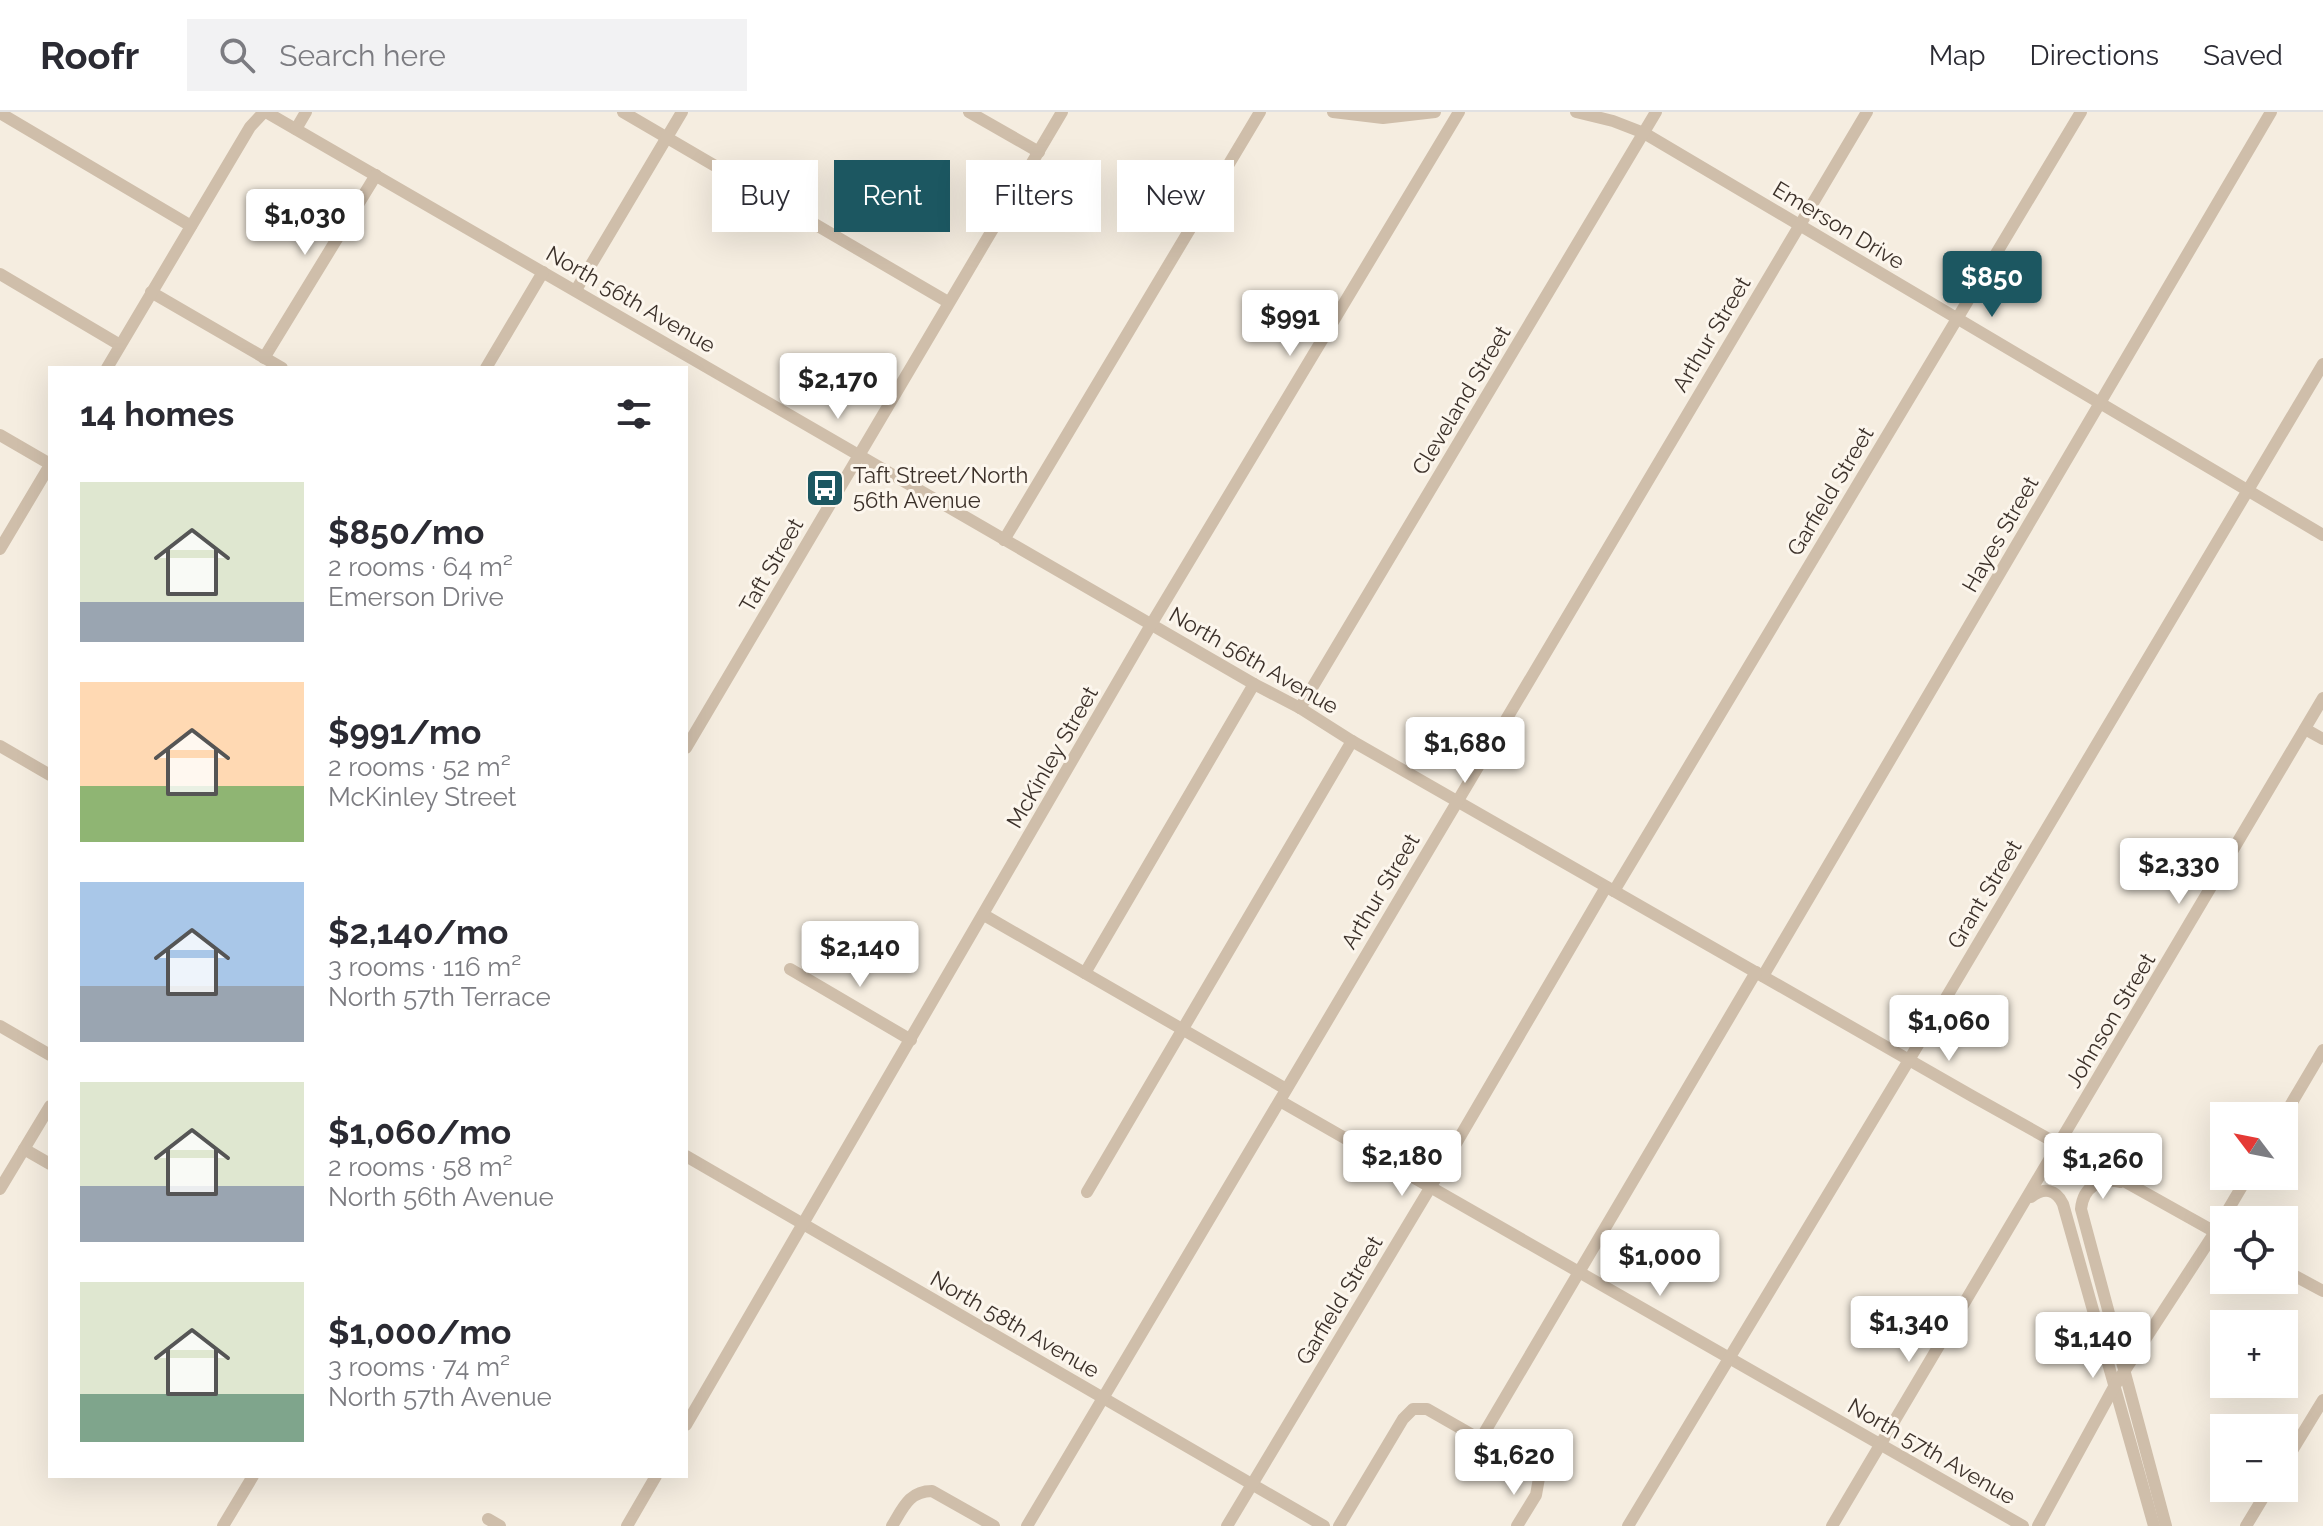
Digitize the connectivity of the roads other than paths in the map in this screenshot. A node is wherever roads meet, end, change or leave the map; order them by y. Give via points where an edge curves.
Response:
1 (265, 112) edge
2 (306, 112) edge
3 (623, 112) edge
4 (682, 112) edge
5 (969, 112) edge
6 (1062, 112) edge
7 (1260, 112) edge
8 (1333, 112) edge
9 (1435, 112) edge
10 (1459, 112) edge
11 (1576, 112) edge
12 (1656, 112) edge
13 (1867, 112) edge
14 (2081, 112) edge
15 (2271, 112) edge
16 (0, 113) edge
17 (296, 129) junction
18 (1644, 133) junction
19 (666, 138) junction
20 (1039, 152) junction
21 (376, 175) junction
22 (1800, 224) junction
23 (191, 226) junction
24 (543, 272) junction
25 (0, 274) edge
26 (576, 290) junction
27 (151, 292) junction
28 (948, 302) junction
29 (1956, 318) junction
30 (120, 345) junction
31 (264, 358) junction
32 (2323, 364) edge
33 (108, 366) edge
34 (278, 366) edge
35 (487, 366) edge
36 (2100, 403) junction
37 (0, 435) edge
38 (860, 454) junction
39 (48, 464) edge
40 (48, 469) edge
41 (37, 488) junction
42 (2246, 489) junction
43 (48, 495) edge
44 (2323, 535) edge
45 (1004, 540) junction
46 (0, 549) edge
47 (1152, 623) junction
48 (1254, 684) junction
49 (2323, 698) edge
50 (1300, 708) junction
51 (2305, 729) junction
52 (2323, 739) edge
53 (1352, 741) junction
54 (688, 745) edge
55 (0, 746) edge
56 (48, 774) edge
57 (1457, 801) junction
58 (1610, 889) junction
59 (984, 915) junction
60 (790, 969) dead end
61 (1085, 973) junction
62 (1760, 974) junction
63 (0, 1026) edge
64 (1183, 1030) junction
65 (911, 1040) junction
66 (2323, 1050) edge
67 (48, 1054) edge
68 (1909, 1060) junction
69 (1283, 1095) junction
70 (2292, 1102) edge
71 (48, 1109) edge
72 (2059, 1146) junction
73 (24, 1149) junction
74 (688, 1157) edge
75 (48, 1163) edge
76 (2127, 1183) junction
77 (1430, 1188) junction
78 (0, 1189) edge
79 (1087, 1192) dead end
80 (2026, 1202) junction
81 (803, 1224) junction
82 (2085, 1225) junction
83 (2071, 1228) junction
84 (2210, 1229) edge
85 (2210, 1247) edge
86 (1579, 1273) junction
87 (2298, 1278) edge
88 (2323, 1291) edge
89 (1729, 1358) junction
90 (2125, 1370) junction
91 (2114, 1387) junction
92 (1103, 1399) junction
93 (2323, 1400) edge
94 (688, 1422) edge
95 (1480, 1440) junction
96 (2298, 1441) edge
97 (1881, 1444) junction
98 (252, 1478) edge
99 (655, 1478) edge
100 (1251, 1485) junction
101 (2261, 1502) edge
102 (223, 1526) edge
103 (627, 1526) edge
104 (892, 1526) edge
105 (994, 1526) edge
106 (1027, 1526) edge
107 (1227, 1526) edge
108 (1324, 1526) edge
109 (1339, 1526) edge
110 (1517, 1526) edge
111 (1628, 1526) edge
112 (1832, 1526) edge
113 (2023, 1526) edge
114 (2038, 1526) edge
115 (2154, 1526) edge
116 (2166, 1526) edge
117 (2246, 1526) edge

1 - 17 street, North 56th Avenue
1 - 23 street via 250,127
2 - 17 street
3 - 19 street
4 - 19 street
5 - 20 street
6 - 20 street, Taft Street
7 - 45 street
8 - 9 street via 1383,118
10 - 47 street, McKinley Street
11 - 18 street, Emerson Drive
12 - 18 street, Cleveland Street
13 - 22 street, Arthur Street
14 - 29 street, Garfield Street
15 - 36 street, Hayes Street
16 - 23 street
17 - 21 street, North 56th Avenue
18 - 22 street, Emerson Drive
18 - 50 street, Cleveland Street
19 - 26 street
19 - 28 street
20 - 28 street, Taft Street
21 - 24 street, North 56th Avenue
21 - 31 street
22 - 29 street, Emerson Drive
22 - 57 street, Arthur Street
23 - 27 street
24 - 26 street, North 56th Avenue
24 - 35 street
25 - 30 street
26 - 38 street, North 56th Avenue
27 - 30 street
27 - 31 street
28 - 38 street, Taft Street
29 - 36 street, Emerson Drive
29 - 58 street, Garfield Street
30 - 33 street
31 - 34 street
32 - 42 street, Grant Street
36 - 42 street, Emerson Drive
36 - 62 street, Hayes Street
37 - 39 street
38 - 45 street, North 56th Avenue
38 - 54 street, Taft Street
40 - 41 street
41 - 43 street
41 - 46 street
42 - 44 street, Emerson Drive
42 - 68 street, Grant Street
45 - 47 street, North 56th Avenue
47 - 48 street, North 56th Avenue
47 - 59 street, McKinley Street
48 - 50 street, North 56th Avenue
48 - 61 street
49 - 51 street, Johnson Street
50 - 53 street, North 56th Avenue
51 - 52 street
51 - 72 street, Johnson Street
53 - 57 street, North 56th Avenue
53 - 64 street
55 - 56 street
57 - 58 street, North 56th Avenue
57 - 69 street, Arthur Street
58 - 62 street, North 56th Avenue
58 - 77 street, Garfield Street
59 - 61 street, North 57th Avenue
59 - 65 street, McKinley Street
60 - 65 street
61 - 64 street, North 57th Avenue
62 - 68 street, North 56th Avenue
62 - 86 street, Hayes Street
63 - 67 street
64 - 69 street, North 57th Avenue
64 - 79 street
65 - 81 street, McKinley Street
66 - 70 street
68 - 72 street, North 56th Avenue
68 - 89 street, Grant Street
69 - 77 street, North 57th Avenue
69 - 92 street, Arthur Street
71 - 73 street
72 - 76 street, North 56th Avenue
72 - 80 street, Johnson Street
73 - 75 street
73 - 78 street
74 - 81 street, North 58th Avenue
76 - 82 street via 2105,1180 2091,1187 2082,1201
76 - 84 street, North 56th Avenue
77 - 86 street, North 57th Avenue
77 - 100 street, Garfield Street
80 - 83 street via 2037,1192 2054,1192
80 - 97 street, Johnson Street
81 - 92 street, North 58th Avenue
81 - 94 street, McKinley Street
82 - 83 street
82 - 90 street
83 - 91 street
85 - 90 street
86 - 89 street, North 57th Avenue
86 - 95 street, Hayes Street
87 - 88 street
89 - 97 street, North 57th Avenue
89 - 111 street, Grant Street
90 - 91 street
90 - 116 street
91 - 114 street
91 - 115 street
92 - 100 street, North 58th Avenue
92 - 106 street, Arthur Street
93 - 96 street
95 - 109 street via 1427,1409 1413,1409
95 - 110 street via 1539,1478 1536,1495
97 - 112 street, Johnson Street
97 - 113 street, North 57th Avenue
98 - 102 street
99 - 103 street
100 - 107 street, Garfield Street
100 - 108 street, North 58th Avenue
101 - 117 street
104 - 105 street via 911,1496 922,1491 932,1491

